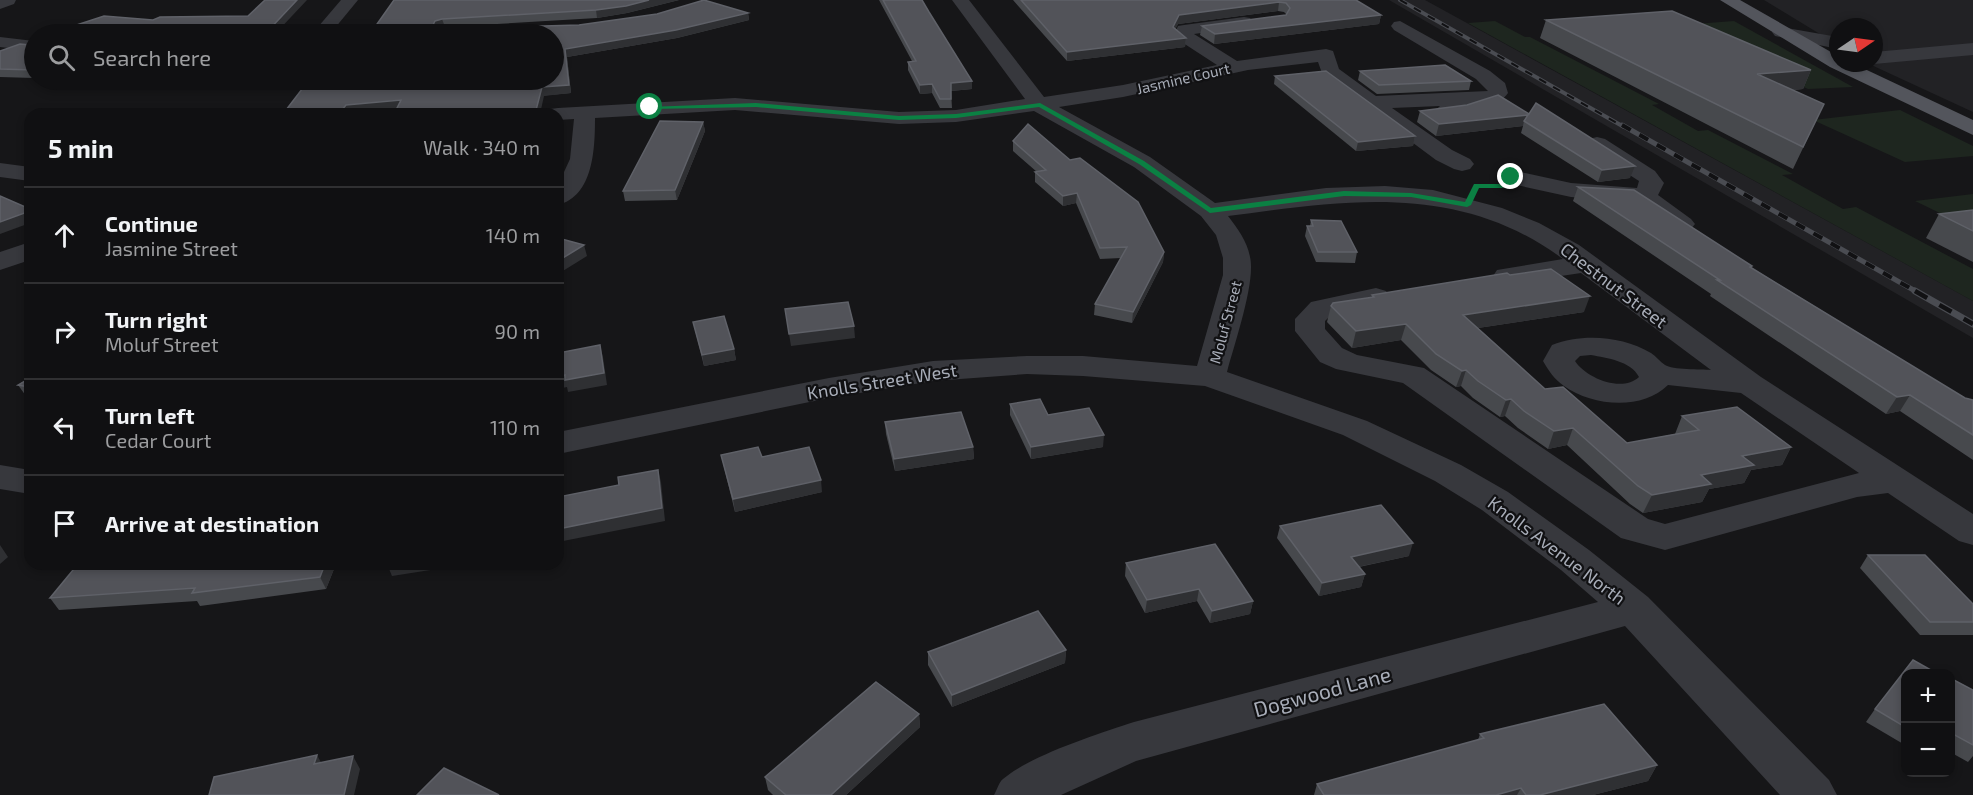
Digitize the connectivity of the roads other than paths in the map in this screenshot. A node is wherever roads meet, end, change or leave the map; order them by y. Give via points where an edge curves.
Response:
1 (8, 0) edge
2 (350, 0) edge
3 (960, 0) edge
4 (1728, 0) edge
5 (0, 4) edge
6 (1266, 20) edge
7 (330, 24) edge
8 (1400, 26) dead end
9 (0, 42) edge
10 (24, 45) edge
11 (1973, 49) edge
12 (1883, 50) edge
13 (1829, 52) edge
14 (1930, 53) junction
15 (1883, 57) edge
16 (1233, 66) junction
17 (1868, 72) edge
18 (1491, 98) junction
19 (1371, 102) junction
20 (1040, 105) junction
21 (585, 112) junction
22 (564, 114) edge
23 (1392, 117) junction
24 (1973, 128) edge
25 (1582, 135) edge
26 (0, 170) edge
27 (1487, 171) junction
28 (24, 173) edge
29 (564, 192) edge
30 (1643, 196) junction
31 (1467, 205) junction
32 (1210, 211) junction
33 (1707, 242) edge
34 (24, 252) edge
35 (0, 262) edge
36 (1587, 264) junction
37 (1476, 281) edge
38 (1408, 292) edge
39 (1654, 374) dead end
40 (1210, 378) junction
41 (1750, 384) junction
42 (564, 442) edge
43 (0, 477) edge
44 (1893, 480) junction
45 (24, 481) edge
46 (1973, 532) edge
47 (1633, 608) junction
48 (1019, 795) edge
49 (1812, 795) edge

1 - 5 street
2 - 7 street
3 - 20 street, Moluf Street
4 - 13 main road via 1781,32
6 - 16 street via 1184,30 1183,35
8 - 18 street via 1483,75 1498,87 1498,93
9 - 10 street
11 - 14 street
12 - 14 street
14 - 15 street
16 - 19 street, Jasmine Court via 1326,55 1330,72
16 - 20 street, Jasmine Court
17 - 24 main road
18 - 19 street
18 - 23 street via 1478,104
19 - 23 street
20 - 21 street, Jasmine Court via 908,118 735,104
20 - 32 street, Moluf Street via 1142,162
21 - 22 street, Jasmine Court
21 - 29 street via 579,171
23 - 27 street via 1444,154
25 - 30 street via 1647,176 1651,189
26 - 28 street
27 - 30 street via 1571,190
27 - 31 street via 1455,168 1458,178 1477,186
30 - 33 street
31 - 32 street, Chestnut Street via 1411,195 1344,194
31 - 36 street, Chestnut Street via 1530,228
32 - 40 street, Moluf Street via 1229,234 1238,275
34 - 35 street
36 - 37 street
36 - 41 street, Chestnut Street
38 - 44 street via 1321,308 1310,319 1310,331 1331,355 1347,362 1413,375 1635,529 1665,537 1856,485
39 - 41 street, Chestnut Street
40 - 42 street, Knolls Street West via 1083,366 943,370 829,388
40 - 47 street, Knolls Avenue North via 1355,428 1448,473 1530,525
41 - 44 street, Chestnut Street
43 - 45 street
44 - 46 street, Chestnut Street
47 - 48 street, Dogwood Lane via 1134,742 1082,760
47 - 49 street, Knolls Avenue North

